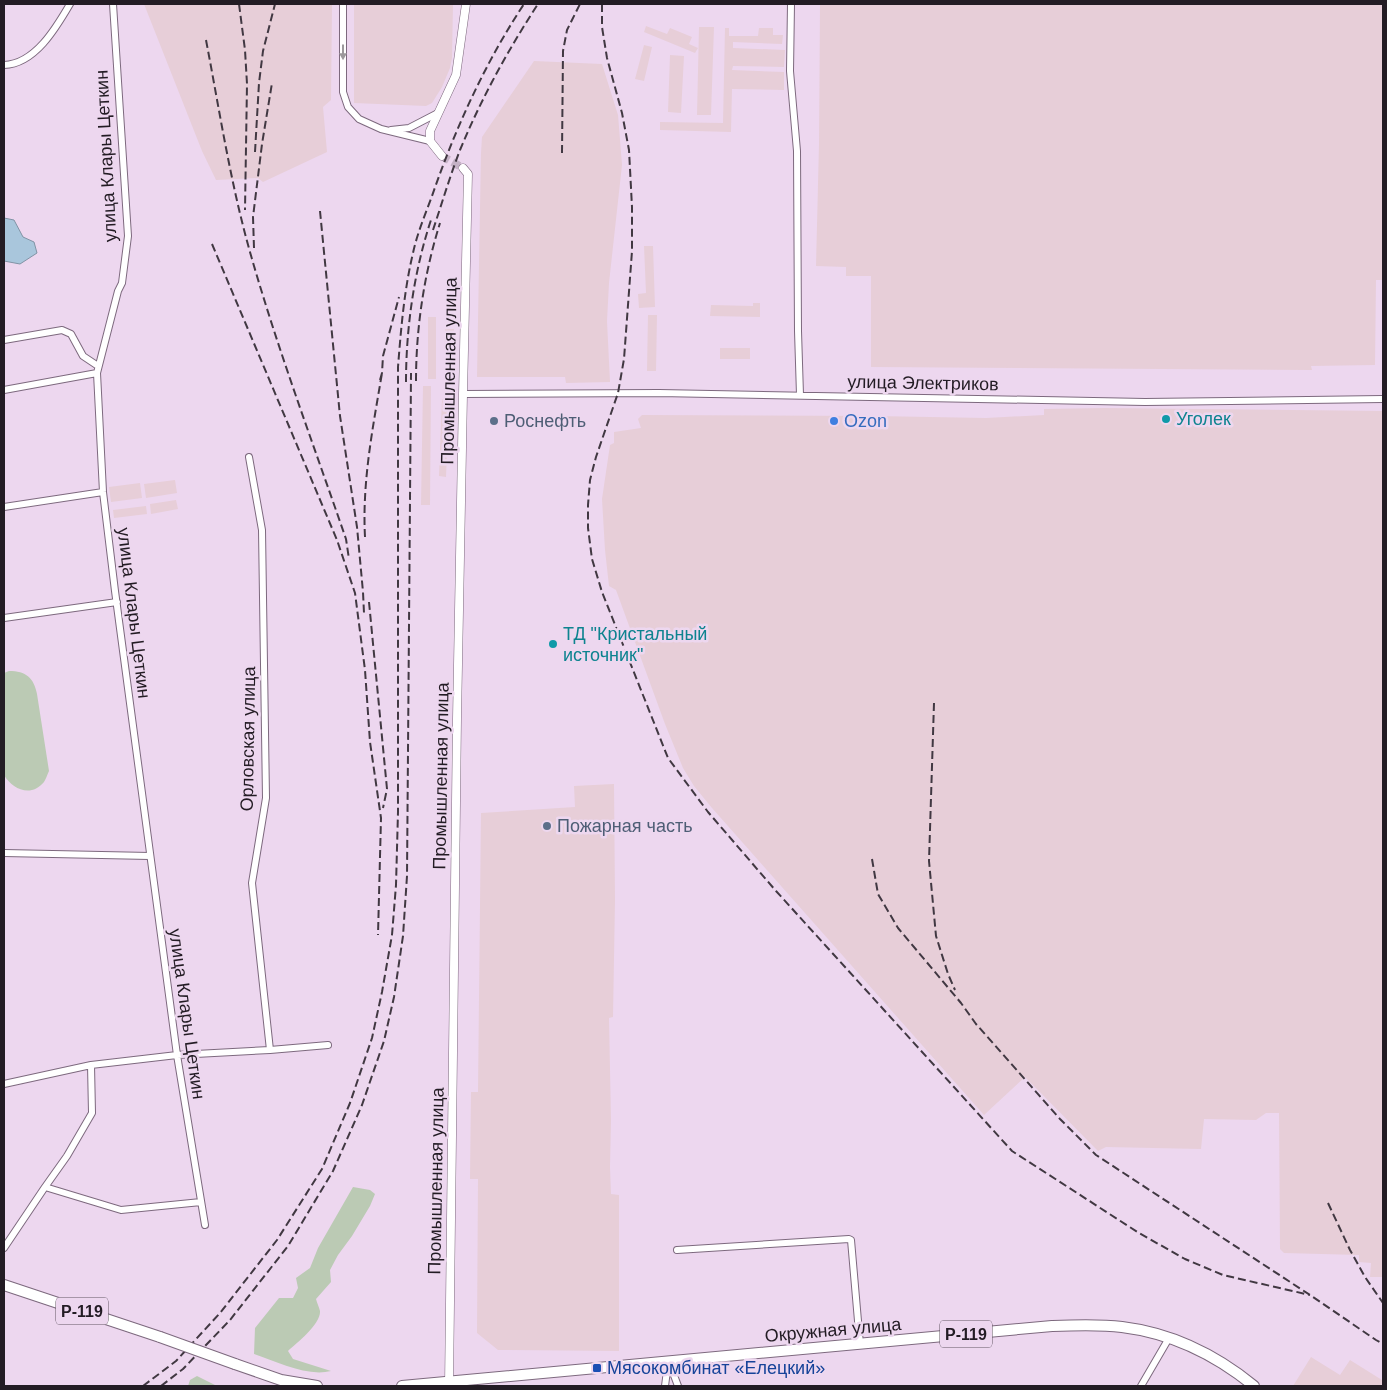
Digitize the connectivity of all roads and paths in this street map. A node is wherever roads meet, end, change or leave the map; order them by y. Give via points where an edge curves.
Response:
1 (70, 4) edge
2 (113, 4) edge
3 (343, 4) edge
4 (466, 4) edge
5 (791, 4) edge
6 (4, 64) edge
7 (436, 114) junction
8 (381, 129) junction
9 (430, 141) junction
10 (442, 156) tunnel mouth
11 (463, 168) dead end
12 (4, 340) edge
13 (97, 369) junction
14 (4, 390) edge
15 (463, 394) junction
16 (800, 395) junction
17 (1383, 399) edge
18 (249, 457) dead end
19 (103, 492) junction
20 (4, 507) edge
21 (117, 602) junction
22 (4, 618) edge
23 (4, 852) edge
24 (150, 856) junction
25 (328, 1045) dead end
26 (270, 1050) junction
27 (177, 1055) junction
28 (91, 1065) junction
29 (4, 1084) edge
30 (44, 1187) junction
31 (201, 1202) junction
32 (205, 1225) dead end
33 (4, 1248) edge
34 (677, 1250) dead end
35 (4, 1285) edge
36 (1169, 1338) junction
37 (860, 1344) junction
38 (669, 1362) junction
39 (449, 1384) edge
40 (317, 1386) edge
41 (402, 1386) edge
42 (665, 1386) edge
43 (678, 1386) edge
44 (1141, 1386) edge
45 (1254, 1386) edge

1 - 6 street via 34,53 12,64
2 - 13 street, улица Клары Цеткин via 128,236 122,283
3 -> 8 street via 343,92 348,107 360,119
4 - 7 street via 456,75
5 - 16 street via 790,71 797,151
7 - 8 street via 409,128
7 - 9 street
8 - 9 street
9 - 10 street
11 - 15 street, Промышленная улица via 468,174
12 - 13 street via 62,330 71,334 83,356
13 - 14 street
13 - 19 street, улица Клары Цеткин
15 - 16 street, улица Электриков
15 - 39 street, Промышленная улица
16 - 17 street, улица Электриков via 1145,402
18 - 26 street, Орловская улица via 262,530 266,798 252,883
19 - 20 street
19 - 21 street, улица Клары Цеткин
21 - 22 street
21 - 24 street, улица Клары Цеткин
23 - 24 street
24 - 27 street, улица Клары Цеткин
25 - 26 street
26 - 27 street
27 - 28 street
27 - 31 street, улица Клары Цеткин
28 - 29 street
28 - 30 street via 92,1113
30 - 31 street via 121,1210
30 - 33 street
31 - 32 street, улица Клары Цеткин
34 - 37 street via 851,1240
35 - 40 highway, Р-119, bridge via 281,1380
36 - 37 highway, Окружная улица / Р-119 via 1145,1330 1092,1324
36 - 44 street
36 - 45 highway, Окружная улица / Р-119 via 1216,1359
37 - 38 highway, Окружная улица / Р-119
38 - 39 highway, Окружная улица / Р-119 via 492,1377
38 - 42 street
38 - 43 street
39 - 41 highway, Окружная улица / Р-119

